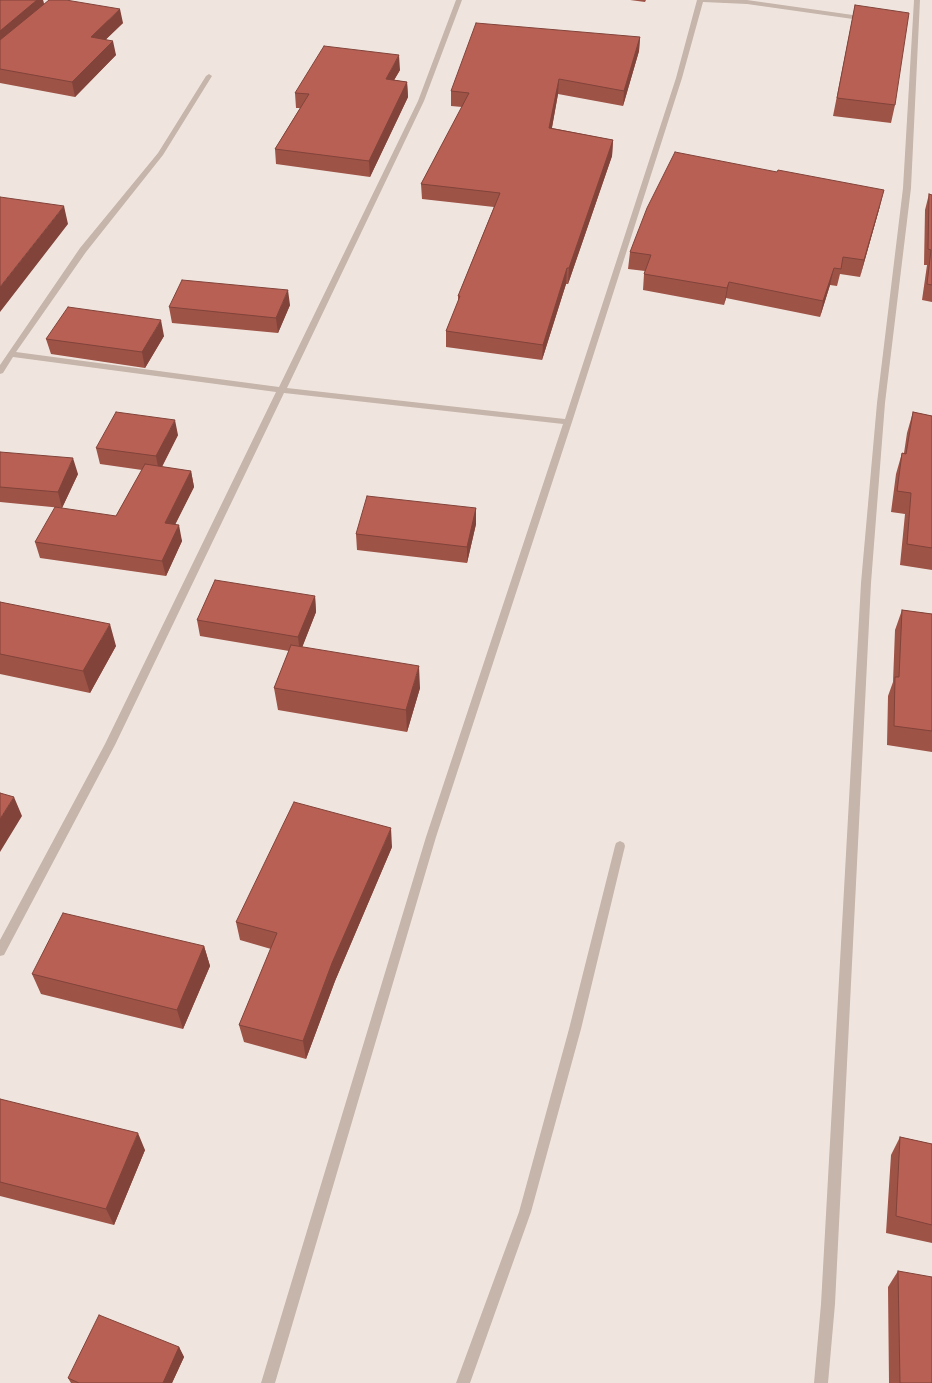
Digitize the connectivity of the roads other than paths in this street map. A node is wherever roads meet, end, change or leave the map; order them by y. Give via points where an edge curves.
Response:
1 (459, 0) edge
2 (700, 0) edge
3 (917, 0) edge
4 (871, 20) edge
5 (209, 76) dead end
6 (11, 354) junction
7 (0, 371) edge
8 (281, 390) junction
9 (568, 422) junction
10 (620, 846) dead end
11 (0, 951) edge
12 (268, 1383) edge
13 (463, 1383) edge
14 (821, 1383) edge

1 - 8 street via 420,101
2 - 4 street via 747,2
2 - 9 street via 679,78
3 - 14 street via 911,25 907,188 880,403 866,583
5 - 6 street via 161,154 83,250
6 - 7 street
6 - 8 street
8 - 9 street
8 - 11 street via 110,745
9 - 12 street via 431,837
10 - 13 street via 575,1029 524,1212

